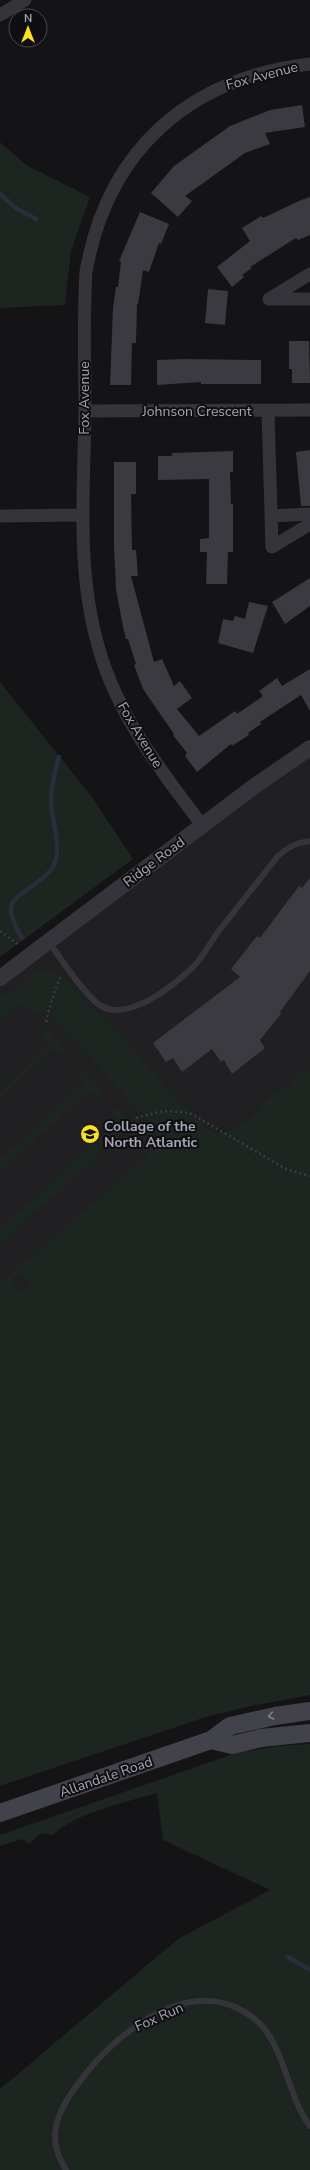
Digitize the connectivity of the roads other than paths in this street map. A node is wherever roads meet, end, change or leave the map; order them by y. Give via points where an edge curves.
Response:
1 (25, 0) edge
2 (0, 15) edge
3 (310, 64) edge
4 (310, 274) edge
5 (310, 299) edge
6 (310, 410) edge
7 (85, 411) junction
8 (268, 411) junction
9 (310, 514) edge
10 (82, 515) junction
11 (0, 516) edge
12 (271, 516) junction
13 (310, 524) edge
14 (310, 748) edge
15 (202, 826) junction
16 (310, 841) edge
17 (48, 942) junction
18 (0, 978) edge
19 (310, 1711) edge
20 (310, 1733) edge
21 (211, 1740) junction
22 (0, 1813) edge
23 (310, 2126) edge
24 (66, 2170) edge

1 - 2 street
3 - 7 street, Fox Avenue via 259,74 208,92 182,110 155,134 117,181 98,221 86,272
4 - 5 street via 269,299
6 - 8 street, Johnson Crescent
7 - 8 street, Johnson Crescent
7 - 10 street, Fox Avenue
8 - 12 street
9 - 12 street
10 - 11 street
10 - 15 street, Fox Avenue via 90,614 99,650 126,715
12 - 13 street via 272,547
14 - 15 street, Ridge Road
15 - 17 street, Ridge Road
16 - 17 lane via 293,845 278,856 194,965 156,995 137,1006 124,1010 110,1010 101,1006
17 - 18 street, Ridge Road
19 -> 21 main road, Allandale Road via 230,1726
20 - 21 main road via 261,1738 232,1745
21 - 22 main road, Allandale Road
23 - 24 lane, Fox Run via 295,2100 271,2037 259,2022 223,2002 200,2001 176,2006 151,2017 110,2046 89,2068 59,2116 55,2133 56,2149

